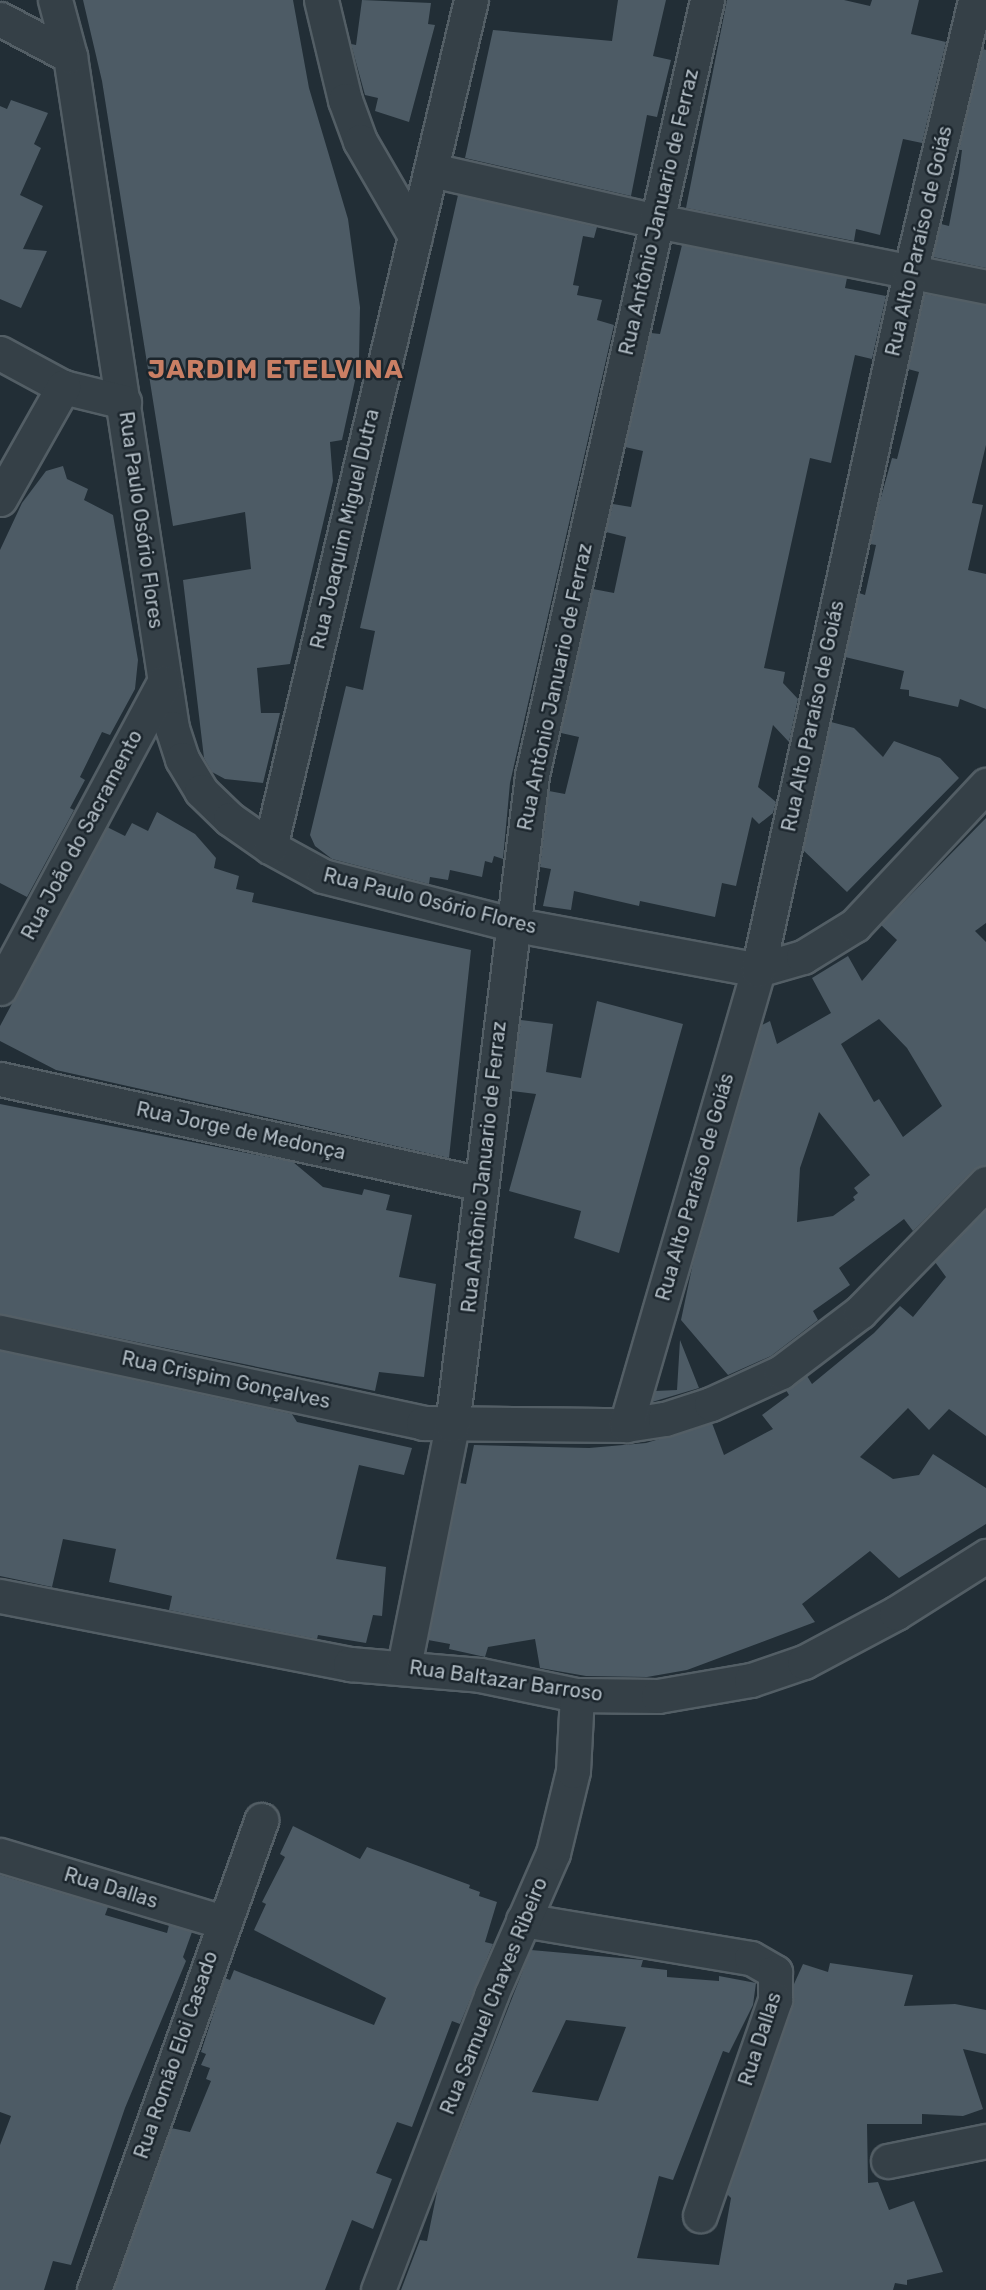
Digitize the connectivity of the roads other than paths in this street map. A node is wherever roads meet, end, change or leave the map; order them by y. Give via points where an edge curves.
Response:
1 (55, 0) edge
2 (321, 0) edge
3 (471, 0) edge
4 (706, 0) edge
5 (975, 0) edge
6 (0, 19) edge
7 (70, 56) junction
8 (432, 170) junction
9 (657, 221) junction
10 (415, 236) junction
11 (910, 273) junction
12 (986, 287) edge
13 (0, 353) edge
14 (63, 387) junction
15 (124, 402) junction
16 (0, 499) edge
17 (164, 682) junction
18 (986, 785) edge
19 (270, 847) junction
20 (511, 924) junction
21 (758, 970) junction
22 (0, 988) edge
23 (0, 1078) edge
24 (482, 1184) junction
25 (986, 1184) edge
26 (0, 1332) edge
27 (452, 1425) junction
28 (626, 1425) junction
29 (986, 1556) edge
30 (0, 1596) edge
31 (404, 1666) junction
32 (576, 1695) junction
33 (261, 1820) dead end
34 (0, 1855) edge
35 (523, 1920) junction
36 (223, 1922) junction
37 (986, 2141) edge
38 (888, 2161) dead end
39 (700, 2215) dead end
40 (94, 2290) edge
41 (378, 2290) edge

1 - 7 street, Rua Paulo Osório Flores
2 - 10 street via 345,100 360,141
3 - 8 street, Rua Joaquim Miguel Dutra
4 - 9 street, Rua Antônio Januario de Ferraz
5 - 11 street, Rua Alto Paraíso de Goiás
6 - 7 street
7 - 15 street, Rua Paulo Osório Flores
8 - 9 street
8 - 10 street, Rua Joaquim Miguel Dutra
9 - 11 street
9 - 20 street, Rua Antônio Januario de Ferraz via 532,775
10 - 19 street, Rua Joaquim Miguel Dutra
11 - 12 street
11 - 21 street, Rua Alto Paraíso de Goiás
13 - 14 street
14 - 15 street
14 - 16 street
15 - 17 street, Rua Paulo Osório Flores
17 - 19 street, Rua Paulo Osório Flores via 182,759 201,791 230,819
17 - 22 street, Rua João do Sacramento
18 - 21 street, Rua Paulo Osório Flores via 855,925 803,957
19 - 20 street, Rua Paulo Osório Flores via 323,876
20 - 21 street, Rua Paulo Osório Flores
20 - 24 street, Rua Antônio Januario de Ferraz
21 - 28 street, Rua Alto Paraíso de Goiás
23 - 24 street, Rua Jorge de Medonça
24 - 27 street, Rua Antônio Januario de Ferraz
25 - 28 street, Rua Crispim Gonçalves via 860,1312 782,1372 711,1404 665,1419
26 - 27 street, Rua Crispim Gonçalves via 423,1423
27 - 28 street, Rua Crispim Gonçalves
27 - 31 street, Rua Antônio Januario de Ferraz
29 - 32 street, Rua Baltazar Barroso via 896,1613 804,1662 704,1690 658,1696
30 - 31 street, Rua Baltazar Barroso via 303,1656
31 - 32 street, Rua Baltazar Barroso via 480,1675
32 - 35 street, Rua Samuel Chaves Ribeiro via 573,1771 564,1817
33 - 36 street, Rua Romão Eloi Casado
34 - 36 street, Rua Dallas
35 - 39 street, Rua Dallas via 751,1958 775,1972 775,2001
35 - 41 street, Rua Samuel Chaves Ribeiro
36 - 40 street, Rua Romão Eloi Casado
37 - 38 street

